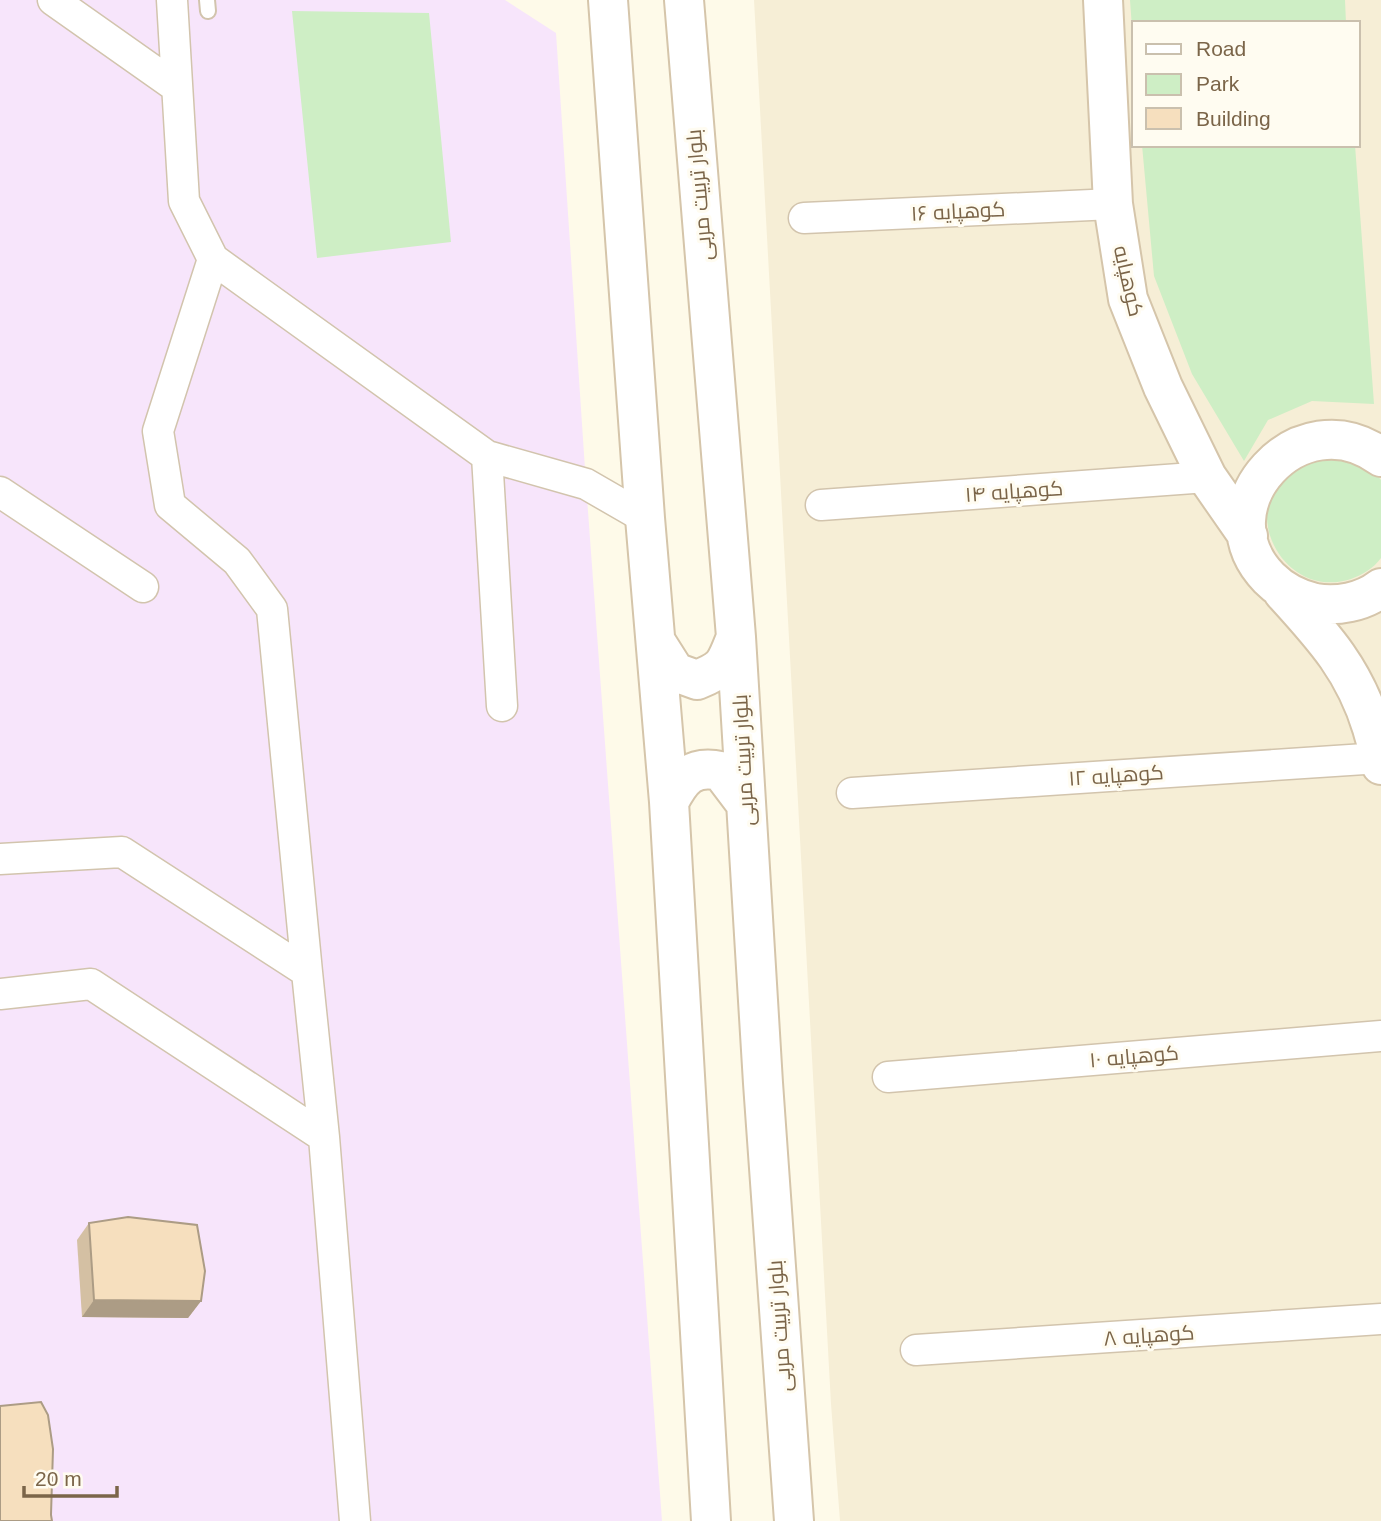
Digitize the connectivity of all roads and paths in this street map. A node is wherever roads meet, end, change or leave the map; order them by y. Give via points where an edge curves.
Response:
1 (53, 0) edge
2 (172, 0) edge
3 (608, 0) edge
4 (684, 0) edge
5 (1102, 0) edge
6 (175, 86) junction
7 (1113, 204) junction
8 (804, 218) dead end
9 (213, 259) junction
10 (487, 456) junction
11 (1381, 457) edge
12 (1207, 477) junction
13 (0, 492) edge
14 (821, 505) dead end
15 (645, 517) junction
16 (1255, 553) junction
17 (143, 587) dead end
18 (1381, 588) edge
19 (736, 637) junction
20 (656, 642) junction
21 (502, 706) dead end
22 (1380, 758) edge
23 (1381, 765) edge
24 (852, 793) dead end
25 (669, 802) junction
26 (746, 804) junction
27 (0, 859) edge
28 (307, 972) junction
29 (0, 994) edge
30 (1381, 1036) edge
31 (888, 1077) dead end
32 (324, 1137) junction
33 (1381, 1319) edge
34 (916, 1350) dead end
35 (355, 1521) edge
36 (711, 1521) edge
37 (794, 1521) edge

1 - 6 street
2 - 6 street
3 - 15 main road
4 - 19 main road, بلوار تربیت مربی
5 - 7 main road, کوهپایه
6 - 9 street via 184,201
7 - 8 street, کوهپایه ۱۶
7 - 12 main road, کوهپایه via 1128,299 1163,387
9 - 10 street
9 - 28 street via 158,431 170,505 237,561 272,609
10 - 15 street via 586,484
10 - 21 street
11 - 16 main road via 1344,439 1318,439 1292,448 1271,463 1255,485 1247,510
12 - 14 street, کوهپایه ۱۴
12 - 16 main road, کوهپایه
13 - 17 street
15 - 20 main road
16 - 18 main road via 1280,589 1303,601 1354,602
16 - 22 main road, کوهپایه via 1350,672
19 - 20 main road via 719,671 697,680 675,672
19 - 26 main road, بلوار تربیت مربی
20 - 25 main road
22 - 23 main road, کوهپایه
22 - 24 street, کوهپایه ۱۲
25 - 26 main road via 689,774 706,768 721,771
25 - 36 main road
26 - 37 main road, بلوار تربیت مربی
27 - 28 street via 122,852
28 - 32 street
29 - 32 street via 91,984
30 - 31 street, کوهپایه ۱۰
32 - 35 street
33 - 34 street, کوهپایه ۸

